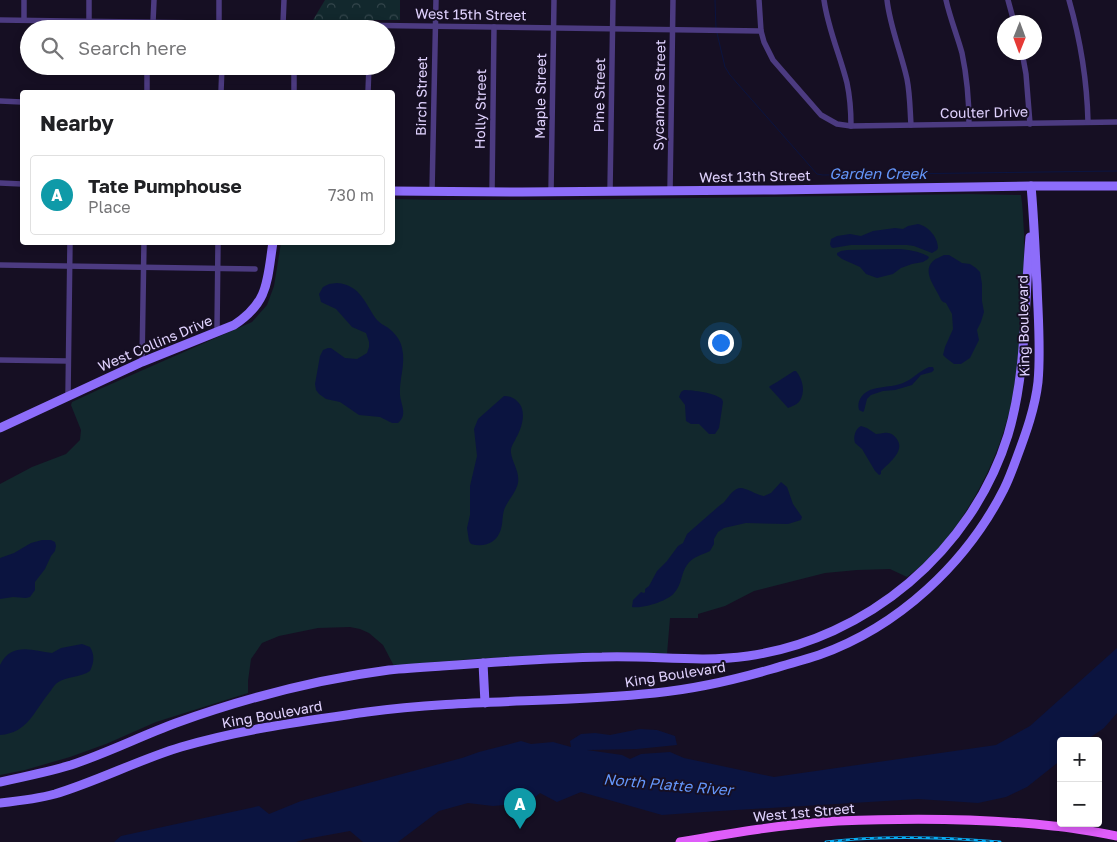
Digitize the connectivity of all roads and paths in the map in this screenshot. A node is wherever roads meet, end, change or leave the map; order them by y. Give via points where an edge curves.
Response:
1 (24, 0) edge
2 (89, 0) edge
3 (154, 0) edge
4 (219, 0) edge
5 (284, 0) edge
6 (436, 0) edge
7 (554, 0) edge
8 (613, 0) edge
9 (673, 0) edge
10 (759, 0) edge
11 (824, 0) edge
12 (886, 0) edge
13 (946, 0) edge
14 (1008, 0) edge
15 (1069, 0) edge
16 (1012, 15) edge
17 (0, 20) edge
18 (24, 20) joint
19 (89, 20) edge
20 (150, 20) edge
21 (221, 20) edge
22 (283, 20) edge
23 (435, 26) junction
24 (395, 27) edge
25 (494, 27) junction
26 (553, 28) junction
27 (612, 29) junction
28 (672, 30) junction
29 (761, 31) junction
30 (1023, 60) edge
31 (147, 75) edge
32 (222, 75) edge
33 (294, 75) edge
34 (369, 75) edge
35 (147, 90) edge
36 (221, 90) edge
37 (294, 90) edge
38 (368, 90) edge
39 (0, 101) edge
40 (20, 102) edge
41 (1088, 122) junction
42 (1117, 122) edge
43 (969, 124) junction
44 (1030, 124) junction
45 (911, 125) junction
46 (851, 126) junction
47 (0, 183) edge
48 (20, 184) edge
49 (1031, 186) junction
50 (1117, 186) edge
51 (670, 190) junction
52 (395, 191) edge
53 (610, 191) junction
54 (432, 192) junction
55 (492, 192) junction
56 (551, 192) junction
57 (1033, 205) junction
58 (70, 245) edge
59 (144, 245) edge
60 (218, 245) edge
61 (274, 245) edge
62 (0, 265) edge
63 (70, 266) junction
64 (144, 267) junction
65 (218, 268) junction
66 (255, 269) dead end
67 (217, 332) junction
68 (0, 360) edge
69 (68, 360) junction
70 (142, 362) junction
71 (68, 396) junction
72 (0, 428) edge
73 (789, 646) junction
74 (483, 663) junction
75 (793, 663) junction
76 (486, 703) junction
77 (0, 782) edge
78 (0, 803) edge
79 (1117, 836) edge
80 (680, 842) edge

1 - 18 street
2 - 19 street
3 - 20 street
4 - 21 street
5 - 22 street
6 - 23 street, Birch Street
7 - 26 street, Maple Street
8 - 27 street, Pine Street
9 - 28 street, Sycamore Street
10 - 29 street, Coulter Drive
11 - 46 street via 847,82
12 - 45 street via 907,81
13 - 43 street via 965,69
14 - 16 street
15 - 41 street via 1082,52
17 - 18 street, West 15th Street
23 - 24 street, West 15th Street
23 - 25 street, West 15th Street
23 - 54 street, Birch Street
25 - 26 street, West 15th Street
25 - 55 street, Holly Street
26 - 27 street, West 15th Street
26 - 56 street, Maple Street
27 - 28 street, West 15th Street
27 - 53 street, Pine Street
28 - 29 street, West 15th Street
28 - 51 street, Sycamore Street
29 - 46 street, Coulter Drive via 773,60 816,110 825,119
30 - 44 street
31 - 35 street
32 - 36 street
33 - 37 street
34 - 38 street
39 - 40 street
41 - 42 street, Coulter Drive
41 - 44 street, Coulter Drive
43 - 44 street, Coulter Drive
43 - 45 street, Coulter Drive
45 - 46 street, Coulter Drive
47 - 48 street
49 - 50 street, West 13th Street
49 - 51 street, West 13th Street
49 - 57 street, King Boulevard
51 - 53 street, West 13th Street
52 - 54 street, West 13th Street
53 - 56 street, West 13th Street
54 - 55 street, West 13th Street
55 - 56 street, West 13th Street
57 - 73 street, King Boulevard via 1018,390 1007,437 987,486 956,534 900,591 852,622
57 - 75 street, King Boulevard via 1038,382 1027,430 1004,490 979,531 923,594 880,626 821,654
58 - 63 street
59 - 64 street
60 - 65 street
61 - 67 street, West Collins Drive via 268,281 256,307 245,318
62 - 63 street
63 - 64 street
63 - 69 street
64 - 65 street
64 - 70 street
65 - 66 street
65 - 67 street
67 - 70 street, West Collins Drive
68 - 69 street
69 - 71 street
70 - 71 street, West Collins Drive
71 - 72 street, West Collins Drive
73 - 74 street, King Boulevard via 762,654 725,658 605,656
73 - 75 street
74 - 76 street
74 - 77 street, King Boulevard via 380,672 257,697 72,764
75 - 76 street, King Boulevard via 710,685 659,693
76 - 78 street, King Boulevard via 394,709 265,727 181,747 54,794
79 - 80 main road, West 1st Street via 1054,826 930,819 837,821

